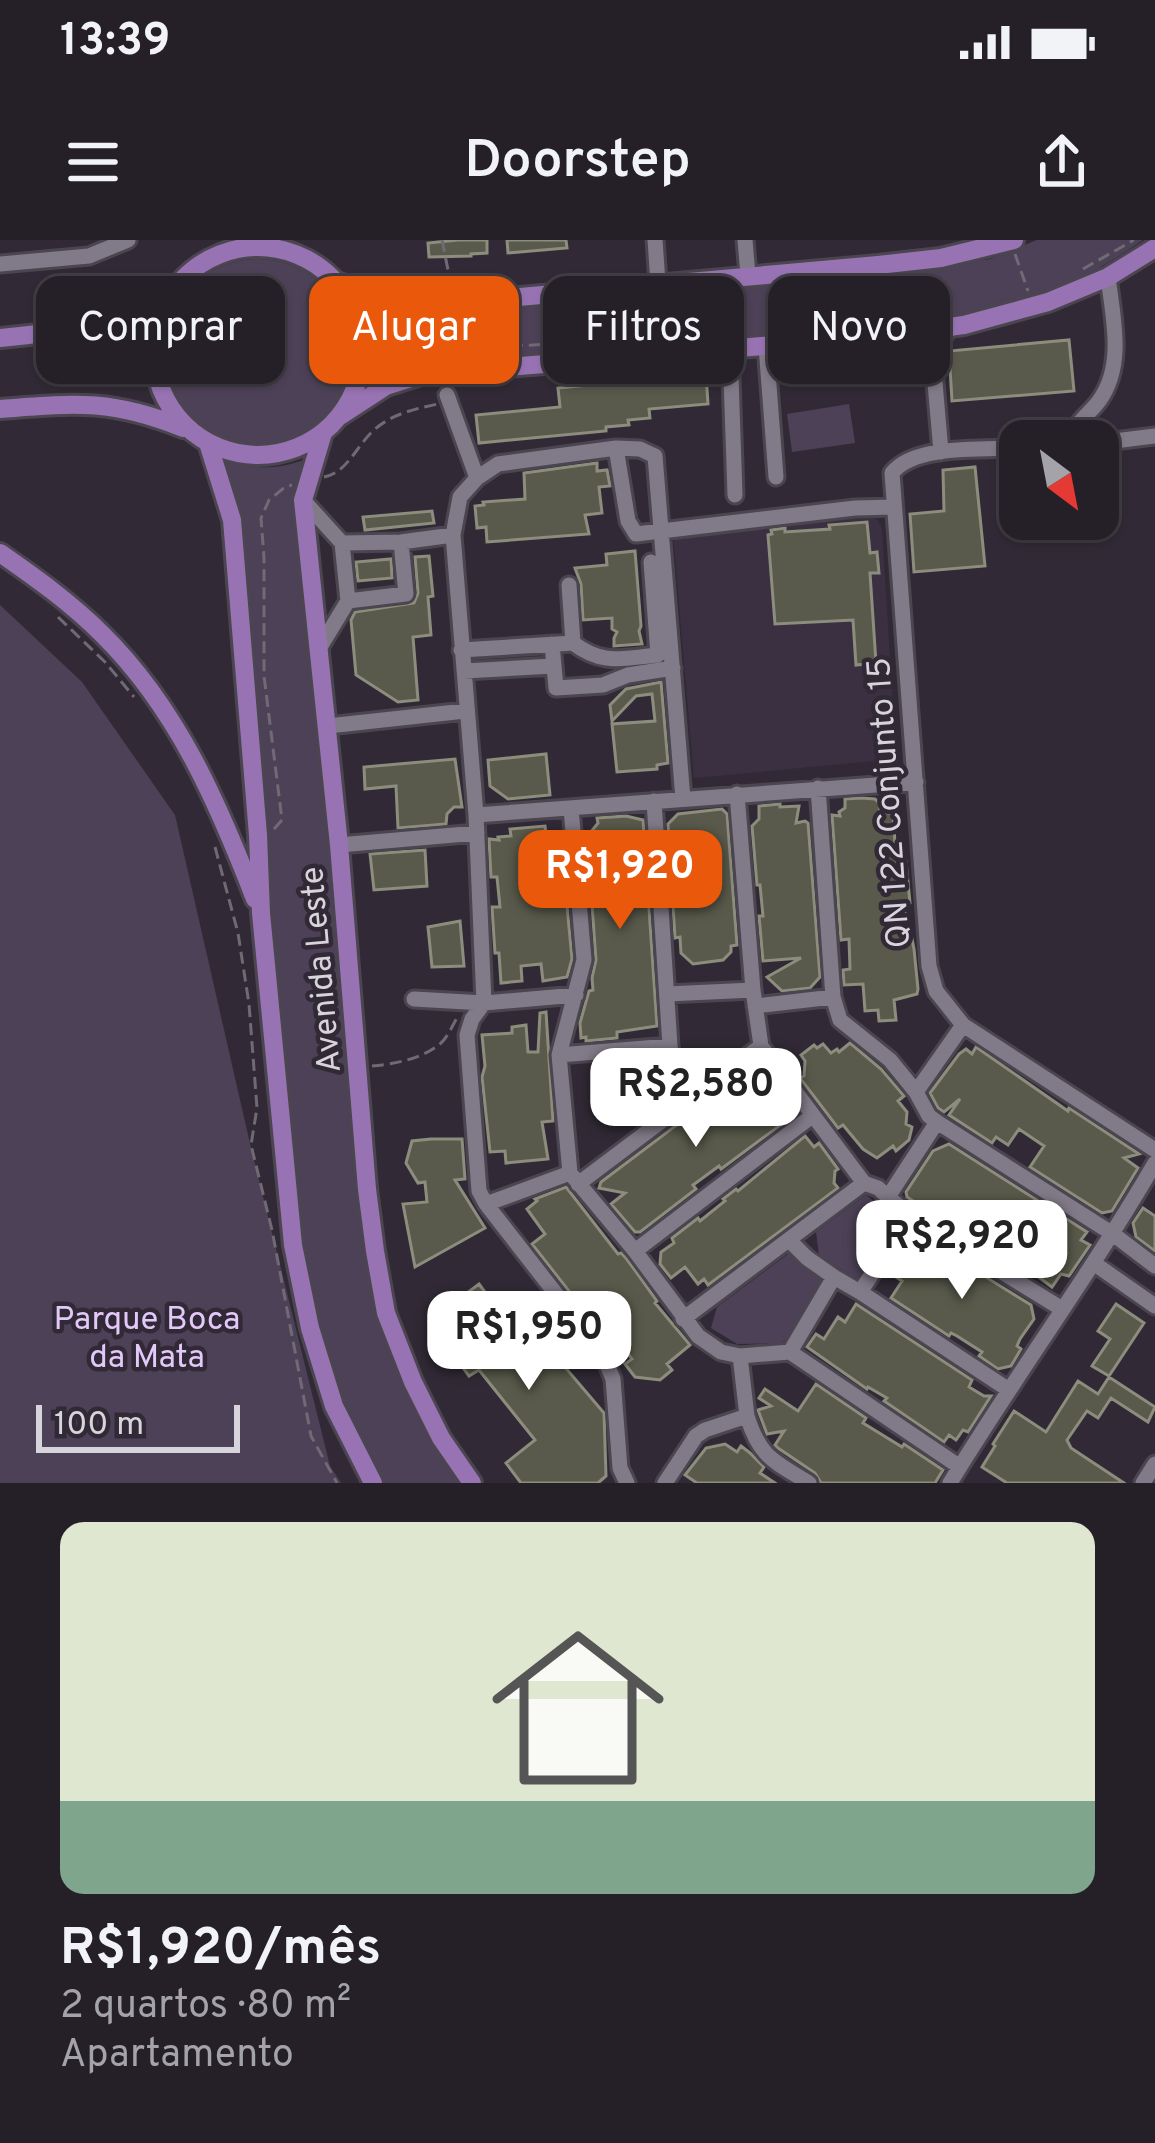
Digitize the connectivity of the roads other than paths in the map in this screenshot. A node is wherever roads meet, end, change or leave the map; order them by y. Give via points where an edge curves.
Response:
1 (128, 240) edge
2 (206, 240) edge
3 (303, 240) edge
4 (655, 240) edge
5 (745, 240) edge
6 (1012, 241) edge
7 (1155, 248) edge
8 (204, 262) junction
9 (0, 264) edge
10 (878, 265) junction
11 (319, 266) junction
12 (748, 274) junction
13 (187, 276) edge
14 (330, 276) edge
15 (658, 276) edge
16 (728, 276) edge
17 (863, 276) edge
18 (1108, 277) junction
19 (951, 327) edge
20 (36, 333) edge
21 (0, 338) edge
22 (766, 346) joint
23 (744, 347) edge
24 (543, 364) edge
25 (159, 384) edge
26 (357, 384) edge
27 (731, 384) edge
28 (935, 384) edge
29 (446, 395) dead end
30 (0, 409) edge
31 (340, 416) junction
32 (1080, 420) edge
33 (188, 430) junction
34 (323, 434) junction
35 (1155, 436) edge
36 (1119, 440) edge
37 (208, 443) junction
38 (616, 448) junction
39 (999, 449) edge
40 (941, 452) junction
41 (776, 477) dead end
42 (477, 478) junction
43 (735, 495) dead end
44 (304, 500) junction
45 (894, 507) junction
46 (662, 533) junction
47 (453, 536) junction
48 (401, 542) junction
49 (342, 543) junction
50 (0, 553) edge
51 (651, 562) dead end
52 (568, 585) dead end
53 (348, 601) junction
54 (552, 644) junction
55 (573, 644) junction
56 (320, 647) junction
57 (461, 650) junction
58 (553, 666) junction
59 (673, 668) junction
60 (464, 671) junction
61 (465, 711) junction
62 (328, 726) junction
63 (916, 782) junction
64 (818, 788) junction
65 (736, 794) junction
66 (683, 799) junction
67 (654, 801) junction
68 (571, 808) junction
69 (476, 815) junction
70 (477, 833) junction
71 (339, 844) junction
72 (260, 913) junction
73 (667, 994) junction
74 (576, 995) junction
75 (833, 997) junction
76 (754, 998) junction
77 (413, 999) dead end
78 (484, 1003) junction
79 (963, 1025) junction
80 (670, 1046) junction
81 (760, 1046) junction
82 (559, 1055) junction
83 (916, 1092) junction
84 (681, 1108) junction
85 (812, 1116) junction
86 (937, 1121) junction
87 (1155, 1150) edge
88 (1155, 1163) edge
89 (574, 1179) junction
90 (864, 1183) junction
91 (888, 1197) junction
92 (486, 1204) junction
93 (911, 1216) junction
94 (1114, 1234) junction
95 (790, 1240) junction
96 (635, 1251) junction
97 (1095, 1264) junction
98 (1155, 1266) edge
99 (834, 1277) junction
100 (860, 1292) junction
101 (1155, 1306) edge
102 (1062, 1309) junction
103 (683, 1319) junction
104 (790, 1352) junction
105 (740, 1356) junction
106 (1009, 1390) junction
107 (747, 1416) junction
108 (1155, 1464) edge
109 (960, 1467) junction
110 (373, 1483) edge
111 (472, 1483) edge
112 (627, 1483) edge
113 (665, 1483) edge
114 (809, 1483) edge
115 (950, 1483) edge
116 (1143, 1483) edge

1 - 9 street via 89,256
2 - 8 main road
3 - 11 main road
4 - 15 street
5 - 12 street
6 - 10 main road
7 - 18 main road
8 - 11 main road via 274,248
8 - 13 main road
10 - 12 main road
10 - 17 main road
11 - 14 main road
12 - 16 main road
18 - 19 main road via 1034,307
18 - 32 street via 1112,375
20 - 21 main road
22 - 23 main road
22 - 41 street
24 - 31 main road via 424,374 386,386
25 - 33 main road
26 - 31 main road
27 - 43 street
28 - 40 street
29 - 42 street
30 - 33 main road via 95,404 143,411
31 - 34 main road
33 - 37 main road
34 - 37 main road via 267,455
34 - 44 main road, Avenida Leste
35 - 36 street
37 - 72 main road, Avenida Leste via 232,520
38 - 42 street via 498,464
38 - 46 street via 632,530
38 - 46 street via 655,456
39 - 40 street, QN 122 Conjunto 15
40 - 45 street, QN 122 Conjunto 15 via 897,466
42 - 47 street via 460,497
44 - 49 street
44 - 56 main road, Avenida Leste
45 - 46 street
45 - 63 street, QN 122 Conjunto 15
46 - 59 street
47 - 48 street
47 - 57 street
48 - 49 street
48 - 53 street via 406,594
49 - 53 street
50 - 72 main road via 103,635 161,706 199,765
51 - 55 street via 658,655 604,659
52 - 55 street
53 - 56 street
54 - 55 street
54 - 57 street
54 - 58 street
56 - 62 main road, Avenida Leste
57 - 60 street
58 - 59 street via 556,688
58 - 60 street
59 - 66 street
60 - 61 street
61 - 62 street
61 - 69 street
62 - 71 main road, Avenida Leste
63 - 64 street
63 - 79 street, QN 122 Conjunto 15 via 929,966 936,991
64 - 65 street
64 - 75 street
65 - 66 street
65 - 76 street
66 - 67 street
67 - 68 street
67 - 73 street
68 - 69 street
68 - 74 street via 584,960
69 - 70 street
70 - 71 street
70 - 78 street
71 - 111 main road, Avenida Leste via 367,1189 386,1312 413,1382
72 - 110 main road, Avenida Leste via 292,1245 334,1406
73 - 76 street
73 - 80 street
74 - 78 street
74 - 82 street
75 - 76 street
75 - 83 street via 840,1020
76 - 81 street
77 - 78 street
78 - 92 street via 467,1035
79 - 83 street
79 - 87 street, QN 122 Conjunto 15
80 - 82 street
80 - 84 street
81 - 84 street
81 - 85 street
82 - 89 street
83 - 86 street
84 - 89 street
85 - 90 street
85 - 96 street
86 - 91 street
86 - 94 street
88 - 94 street
89 - 92 street
89 - 96 street
90 - 91 street
90 - 95 street
91 - 93 street
92 - 112 street via 602,1353
93 - 100 street
93 - 102 street
94 - 97 street
94 - 98 street
95 - 99 street
95 - 103 street
96 - 103 street
97 - 101 street
97 - 102 street
99 - 100 street
99 - 104 street
100 - 106 street
102 - 106 street
103 - 105 street via 708,1344
104 - 105 street
104 - 109 street
105 - 107 street
106 - 109 street
107 - 113 street via 696,1436
107 - 114 street via 761,1451
108 - 116 street
109 - 115 street

